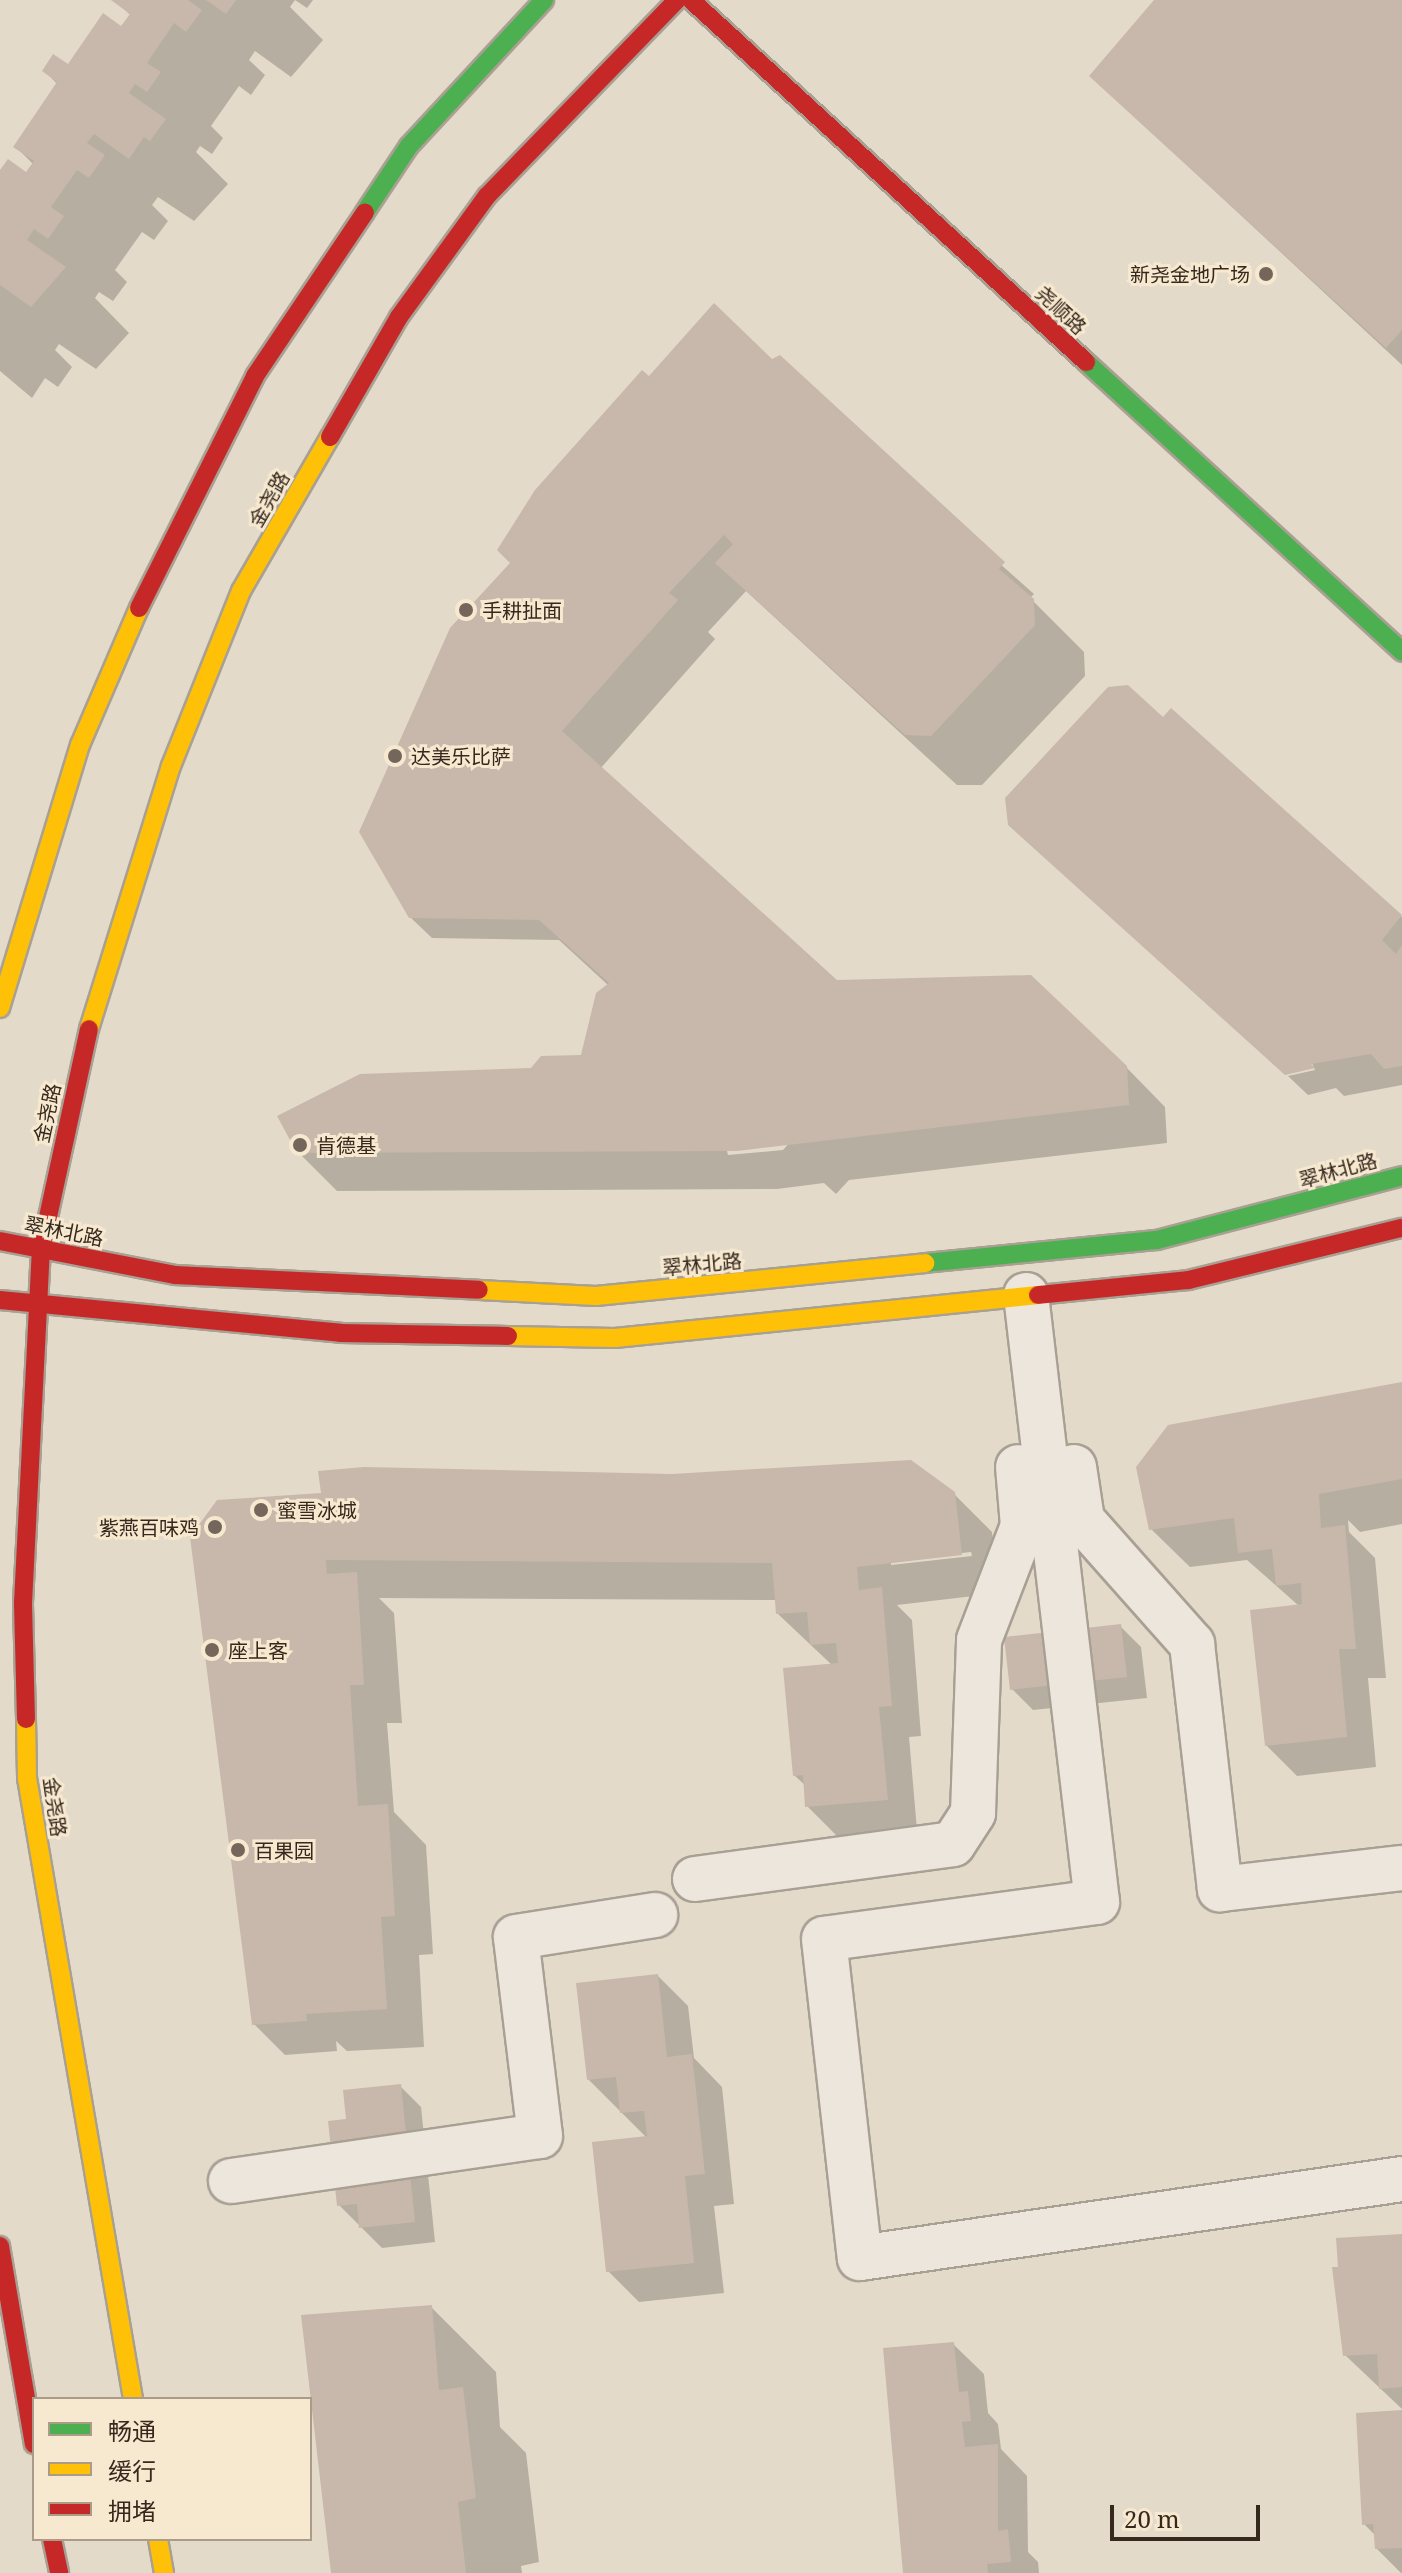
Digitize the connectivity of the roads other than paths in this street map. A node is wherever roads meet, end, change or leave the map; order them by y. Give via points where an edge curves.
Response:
1 (544, 0) edge
2 (677, 0) edge
3 (691, 0) edge
4 (1402, 652) edge
5 (0, 1008) edge
6 (1402, 1176) edge
7 (1402, 1228) edge
8 (0, 1241) edge
9 (41, 1249) junction
10 (1026, 1295) junction
11 (0, 1300) edge
12 (40, 1306) junction
13 (1402, 1868) edge
14 (695, 1879) dead end
15 (655, 1915) dead end
16 (1402, 2179) edge
17 (231, 2181) dead end
18 (0, 2246) edge
19 (133, 2397) edge
20 (32, 2432) edge
21 (52, 2541) edge
22 (158, 2541) edge
23 (59, 2573) edge
24 (164, 2573) edge

1 - 5 main road via 409,146 255,376 164,549 80,745
2 - 9 main road, 金尧路 via 487,196 399,317 241,591 171,766 84,1045
3 - 4 main road, 尧顺路
6 - 9 main road, 翠林北路 via 1157,1240 596,1296 175,1275
7 - 10 main road via 1188,1280
8 - 9 main road, 翠林北路
9 - 12 main road, 金尧路
10 - 12 main road via 615,1338 340,1333
10 - 13 street via 1082,1520 1192,1644 1220,1889
10 - 14 street via 1023,1526 979,1640 973,1813 953,1844
10 - 16 street via 1097,1902 824,1939 860,2258
11 - 12 main road
12 - 19 main road, 金尧路 via 23,1603 27,1778
15 - 17 street via 516,1937 540,2136
18 - 20 main road
21 - 23 main road
22 - 24 main road

